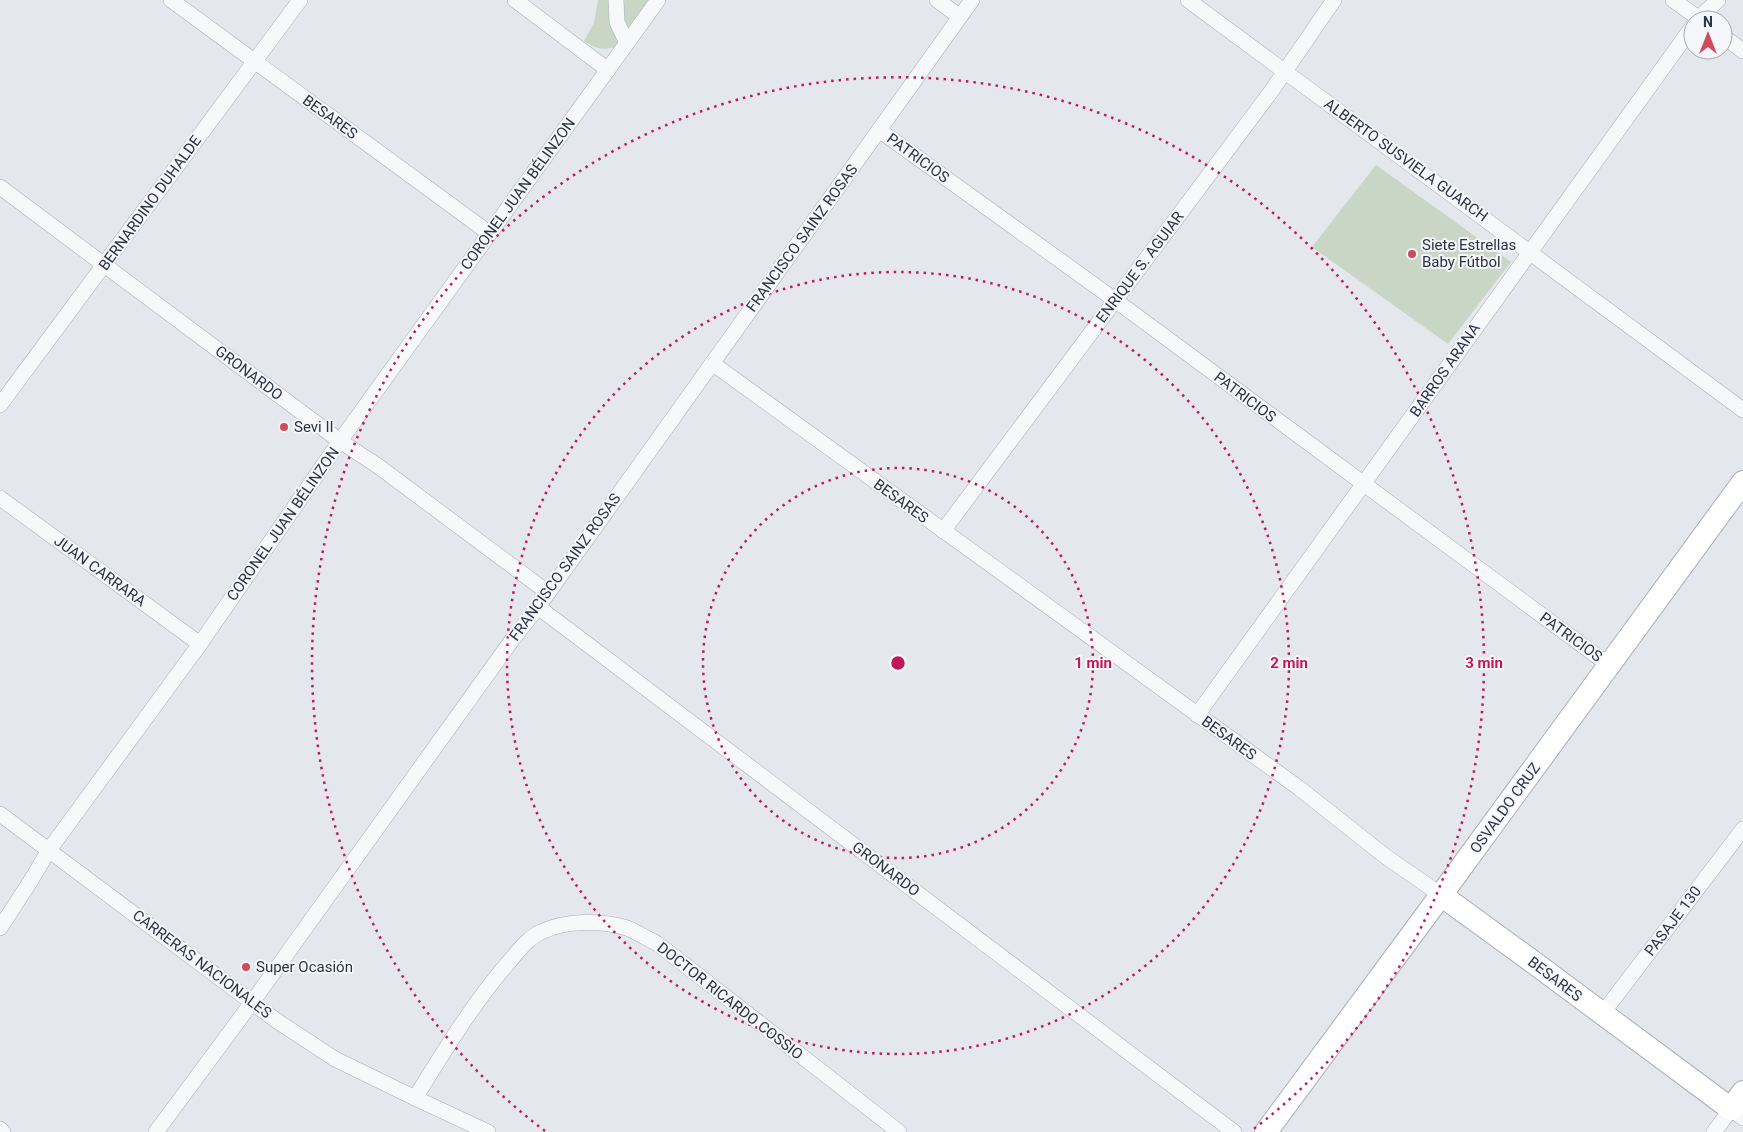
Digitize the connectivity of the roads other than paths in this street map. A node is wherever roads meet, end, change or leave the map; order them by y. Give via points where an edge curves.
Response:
1 (171, 0) edge
2 (300, 0) edge
3 (515, 0) edge
4 (616, 0) edge
5 (658, 0) edge
6 (937, 0) edge
7 (972, 0) edge
8 (1188, 0) edge
9 (1334, 0) edge
10 (1673, 0) edge
11 (1718, 0) edge
12 (1684, 10) edge
13 (1708, 10) edge
14 (960, 17) junction
15 (1683, 40) edge
16 (627, 43) junction
17 (254, 61) junction
18 (608, 70) junction
19 (1285, 70) junction
20 (879, 130) junction
21 (0, 187) edge
22 (489, 234) junction
23 (1530, 251) junction
24 (104, 265) junction
25 (1115, 300) junction
26 (712, 363) junction
27 (0, 405) edge
28 (1743, 410) edge
29 (340, 441) junction
30 (1743, 482) edge
31 (1364, 485) junction
32 (0, 498) edge
33 (943, 531) junction
34 (547, 592) junction
35 (538, 607) junction
36 (200, 644) junction
37 (1609, 664) junction
38 (1197, 715) junction
39 (0, 814) edge
40 (1743, 829) edge
41 (1737, 848) edge
42 (48, 850) junction
43 (1441, 896) junction
44 (0, 928) edge
45 (252, 1001) junction
46 (1602, 1014) junction
47 (415, 1098) junction
48 (1739, 1106) edge
49 (879, 1126) edge
50 (0, 1129) edge
51 (3, 1132) edge
52 (156, 1132) edge
53 (488, 1132) edge
54 (899, 1132) edge
55 (1234, 1132) edge
56 (1266, 1132) edge
57 (1714, 1132) edge

1 - 17 street, BESARES
2 - 17 street, BERNARDINO DUHALDE
3 - 18 street
4 - 16 street via 618,22
5 - 16 street, CORONEL JUAN BÉLINZON
6 - 14 street
7 - 14 street, FRANCISCO SAINZ ROSAS
8 - 19 street, ALBERTO SUSVIELA GUARCH
9 - 19 street, ENRIQUE S. AGUIAR
10 - 12 street
11 - 13 street, BARROS ARANA
14 - 20 street, FRANCISCO SAINZ ROSAS
15 - 23 street, BARROS ARANA
16 - 18 street, CORONEL JUAN BÉLINZON
17 - 22 street, BESARES
17 - 24 street, BERNARDINO DUHALDE
18 - 22 street, CORONEL JUAN BÉLINZON
19 - 23 street, ALBERTO SUSVIELA GUARCH
19 - 25 street, ENRIQUE S. AGUIAR
20 - 25 street, PATRICIOS
20 - 26 street, FRANCISCO SAINZ ROSAS
21 - 24 street, GRONARDO
22 - 29 street, CORONEL JUAN BÉLINZON
23 - 28 street, ALBERTO SUSVIELA GUARCH
23 - 31 street, BARROS ARANA
24 - 27 street, BERNARDINO DUHALDE
24 - 29 street, GRONARDO
25 - 31 street, PATRICIOS
25 - 33 street, ENRIQUE S. AGUIAR
26 - 33 street, BESARES
26 - 34 street, FRANCISCO SAINZ ROSAS
29 - 34 street, GRONARDO
29 - 36 street, CORONEL JUAN BÉLINZON
30 - 37 street, OSVALDO CRUZ
31 - 37 street, PATRICIOS
31 - 38 street, BARROS ARANA
32 - 36 street, JUAN CARRARA
33 - 38 street, BESARES
34 - 35 street, FRANCISCO SAINZ ROSAS
35 - 45 street, FRANCISCO SAINZ ROSAS
35 - 55 street, GRONARDO
36 - 42 street, CORONEL JUAN BÉLINZON
37 - 43 street, OSVALDO CRUZ
38 - 43 street, BESARES
39 - 42 street, CARRERAS NACIONALES
40 - 41 street, PASAJE 130
41 - 46 street, PASAJE 130
42 - 44 street, CORONEL JUAN BÉLINZON
42 - 45 street, CARRERAS NACIONALES
43 - 46 street, BESARES
43 - 56 street, OSVALDO CRUZ
45 - 47 street, CARRERAS NACIONALES via 335,1059
45 - 52 street, FRANCISCO SAINZ ROSAS
46 - 48 street, BESARES
47 - 49 street, DOCTOR RICARDO COSSIO via 451,1039 524,944 541,932 570,924 598,922 627,928 658,944
47 - 53 street, CARRERAS NACIONALES
48 - 57 street
49 - 54 street, DOCTOR RICARDO COSSIO
50 - 51 street

